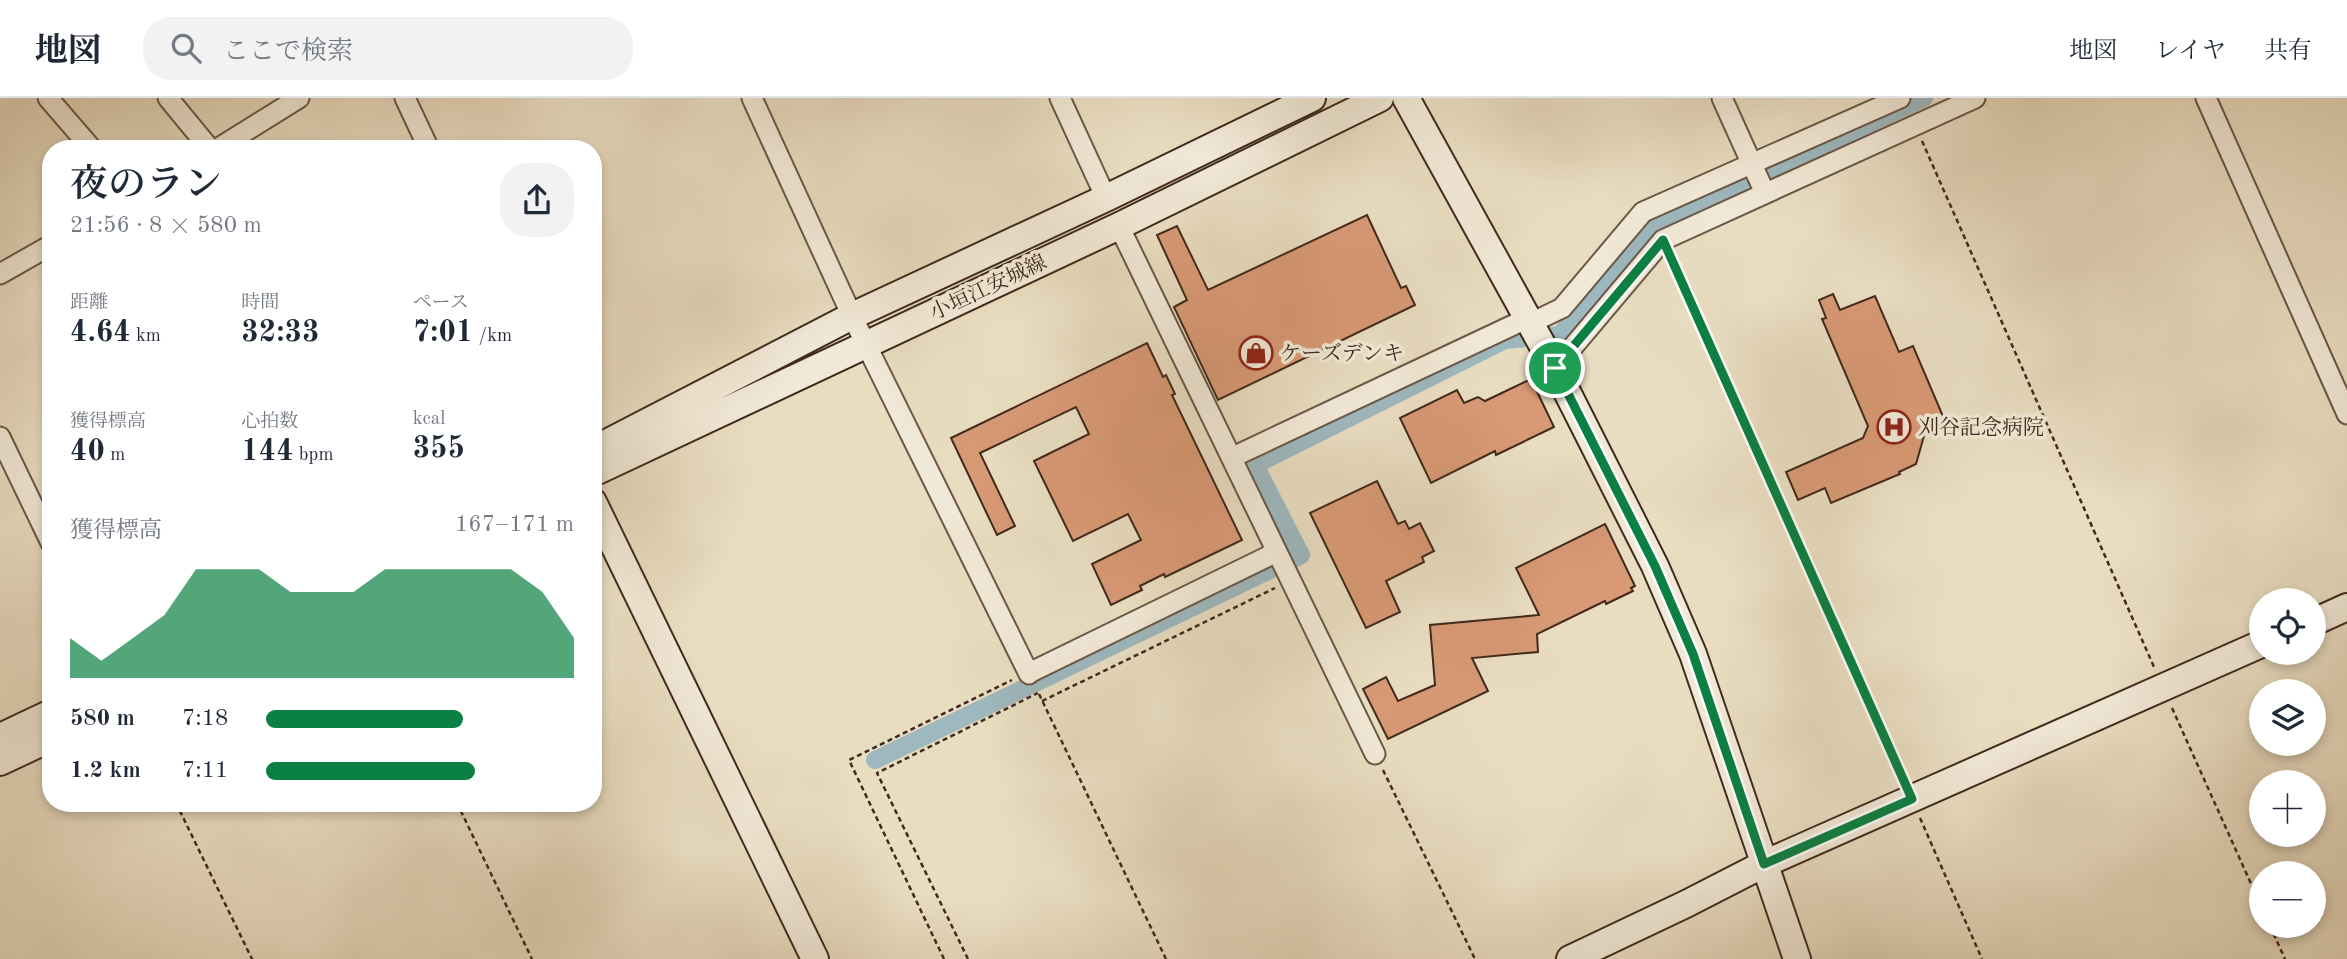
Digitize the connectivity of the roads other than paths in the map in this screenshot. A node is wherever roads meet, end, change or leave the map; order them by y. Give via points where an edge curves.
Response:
1 (48, 98) edge
2 (168, 98) edge
3 (299, 98) edge
4 (405, 98) edge
5 (752, 98) edge
6 (1060, 98) edge
7 (1380, 98) edge
8 (1406, 98) edge
9 (1722, 98) edge
10 (1902, 98) edge
11 (1975, 98) edge
12 (2206, 98) edge
13 (1299, 101) edge
14 (1944, 104) edge
15 (1915, 125) junction
16 (84, 140) edge
17 (203, 140) edge
18 (231, 140) edge
19 (425, 140) edge
20 (1752, 164) junction
21 (1764, 192) junction
22 (1106, 198) junction
23 (1119, 226) junction
24 (42, 250) edge
25 (0, 274) edge
26 (852, 316) junction
27 (1530, 322) junction
28 (866, 344) junction
29 (1555, 368) junction
30 (2347, 414) edge
31 (0, 437) edge
32 (602, 445) edge
33 (1233, 457) junction
34 (602, 469) edge
35 (602, 521) edge
36 (42, 524) edge
37 (1277, 551) junction
38 (2347, 607) edge
39 (2326, 617) edge
40 (2249, 650) edge
41 (42, 717) edge
42 (0, 737) edge
43 (42, 742) edge
44 (1375, 754) road end
45 (0, 762) edge
46 (1764, 864) junction
47 (815, 959) edge
48 (1570, 959) edge
49 (1797, 959) edge

1 - 16 street
2 - 17 street
3 - 18 street
4 - 19 street
5 - 26 street
6 - 22 street
7 - 23 street, 小垣江安城線
8 - 27 street
9 - 20 street
10 - 15 street
10 - 20 street
11 - 14 street
12 - 30 street
13 - 22 street, 小垣江安城線
14 - 15 street
15 - 21 street
20 - 21 street
20 - 27 street via 1643,212 1562,308
21 - 29 street via 1663,240
22 - 26 street, 小垣江安城線
23 - 28 street, 小垣江安城線
23 - 33 street
24 - 25 street
26 - 28 street
26 - 32 street, 小垣江安城線
27 - 29 street
27 - 33 street
28 - 34 street, 小垣江安城線
28 - 37 street via 1034,683
29 - 46 street via 1655,566 1693,654
31 - 36 street
33 - 37 street
35 - 47 street
37 - 44 street
38 - 39 street
40 - 46 street
41 - 42 street
43 - 45 street
46 - 48 street
46 - 49 street

